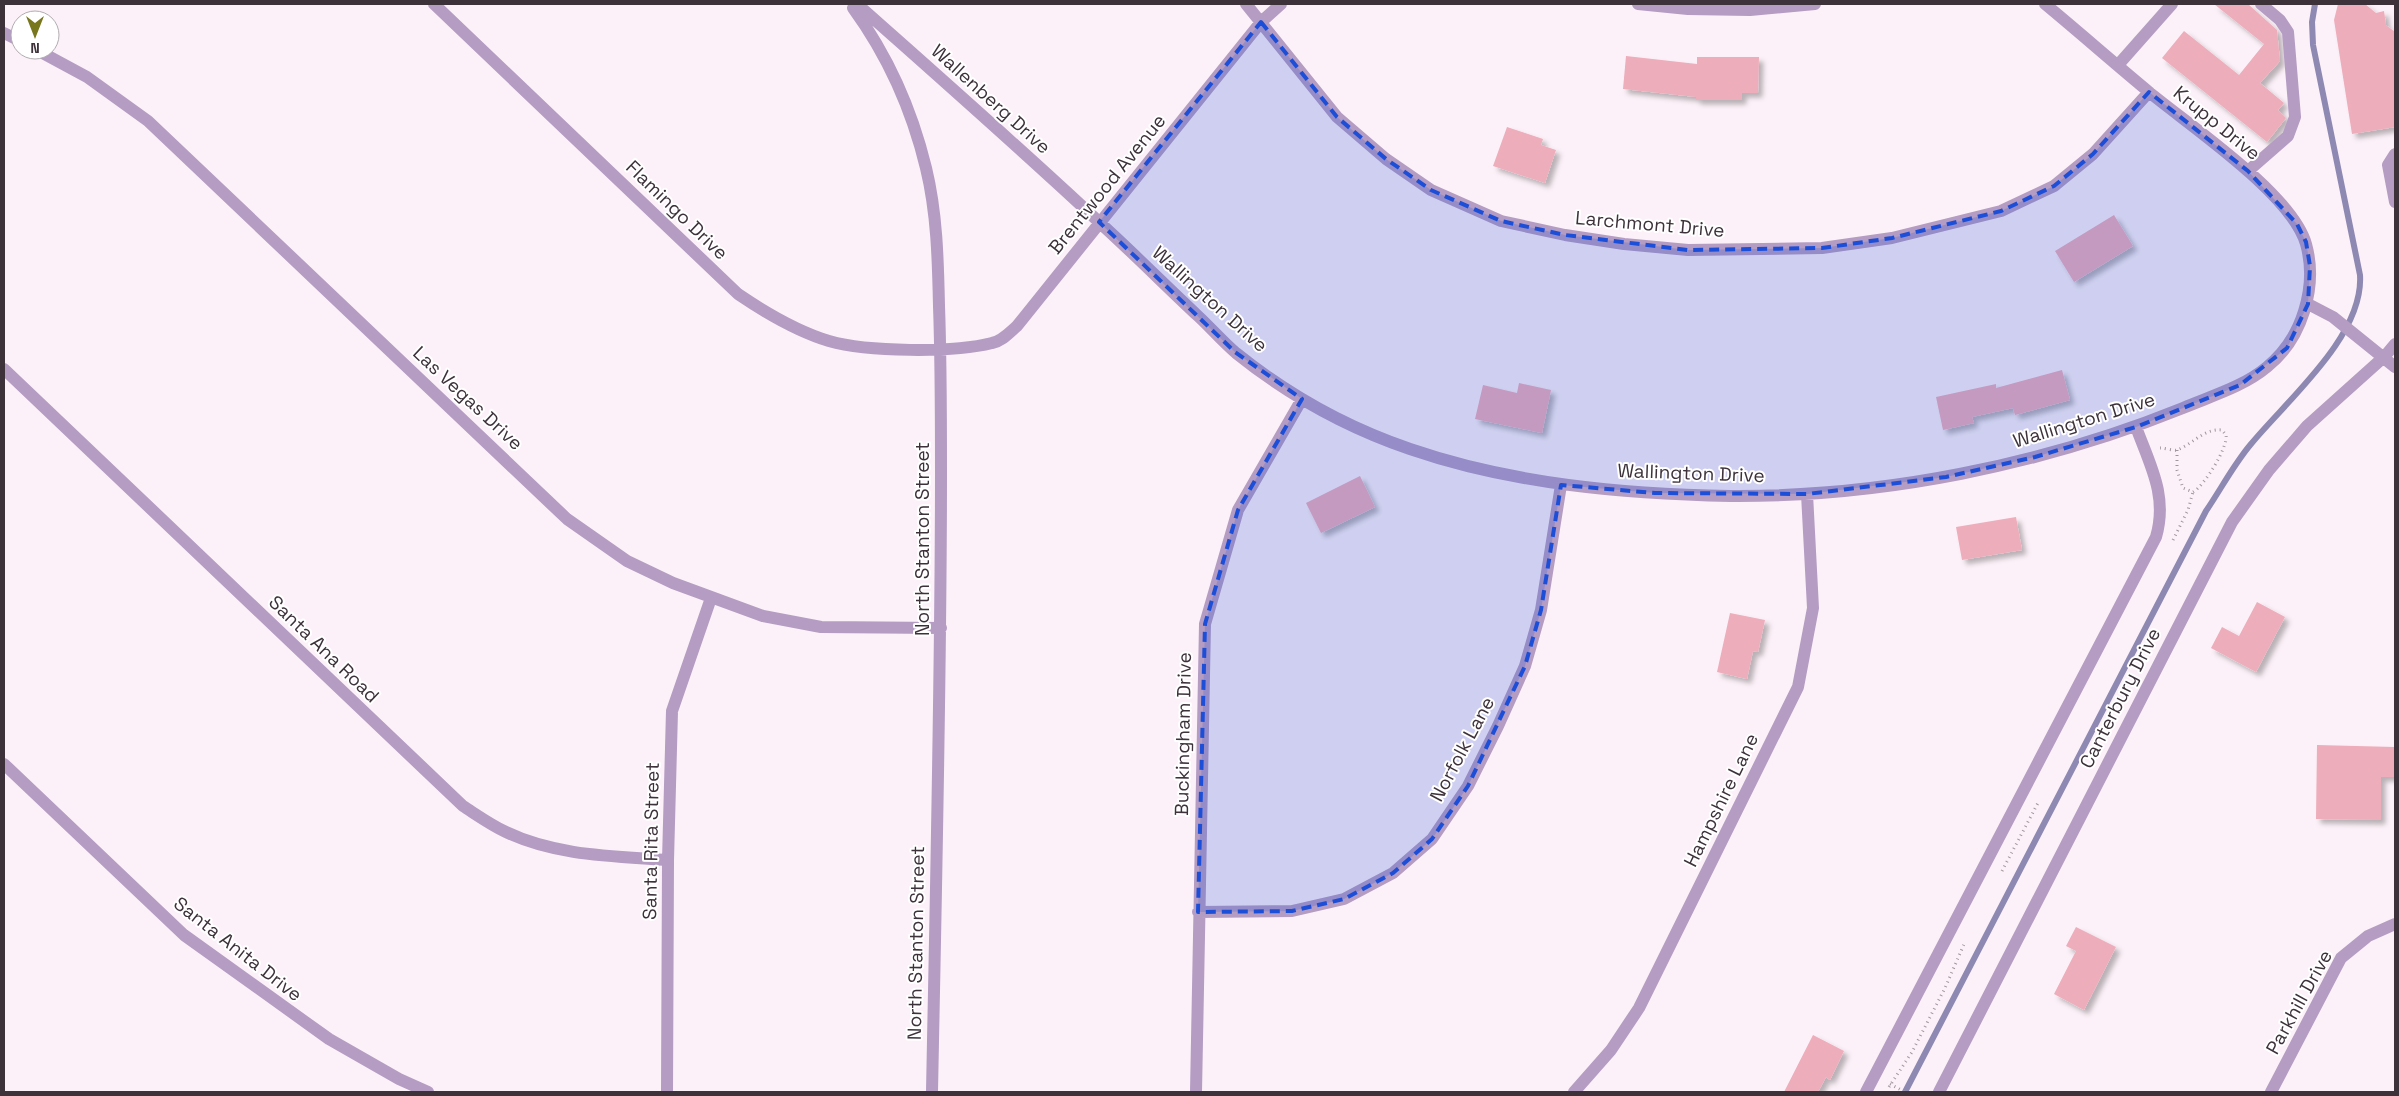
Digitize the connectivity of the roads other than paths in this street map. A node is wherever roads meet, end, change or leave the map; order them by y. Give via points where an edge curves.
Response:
1 (434, 4) edge
2 (850, 4) edge
3 (857, 4) edge
4 (1246, 4) edge
5 (1281, 4) edge
6 (1638, 4) edge
7 (1815, 4) edge
8 (2045, 4) edge
9 (2172, 4) edge
10 (2261, 4) edge
11 (1261, 22) junction
12 (56, 60) edge
13 (2118, 65) junction
14 (2149, 92) junction
15 (2395, 154) edge
16 (2248, 171) junction
17 (2395, 202) edge
18 (1100, 222) junction
19 (2308, 304) junction
20 (2395, 344) edge
21 (940, 349) junction
22 (2385, 356) junction
23 (2395, 367) edge
24 (4, 369) edge
25 (1302, 399) junction
26 (2136, 427) junction
27 (1561, 485) junction
28 (1807, 494) junction
29 (711, 598) junction
30 (941, 628) junction
31 (4, 764) edge
32 (668, 860) junction
33 (1198, 912) junction
34 (2395, 924) edge
35 (428, 1092) edge
36 (667, 1092) edge
37 (932, 1092) edge
38 (1196, 1092) edge
39 (1574, 1092) edge
40 (1866, 1092) edge
41 (1939, 1092) edge
42 (2271, 1092) edge

1 - 21 street, Flamingo Drive via 745,299 768,314 830,341 883,349
2 - 21 street, North Stanton Street via 875,38 898,83 927,170 936,226
3 - 18 street, Wallenberg Drive
4 - 11 street, Larchmont Drive
5 - 11 street, Brentwood Avenue
6 - 7 street via 1750,10
8 - 13 street, Krupp Drive
9 - 13 street
10 - 16 street via 2280,20 2288,32 2295,117 2288,136
11 - 14 street, Larchmont Drive via 1337,117 1386,159 1431,190 1501,221 1565,235 1688,250 1822,248 1892,238 2002,211 2054,186 2093,154
11 - 18 street, Brentwood Avenue
12 - 29 street, Las Vegas Drive via 87,77 148,121 567,519 627,561
13 - 14 street, Krupp Drive
14 - 16 street, Krupp Drive
15 - 17 street via 2388,165
16 - 19 street, Krupp Drive via 2282,203 2306,242 2310,266
18 - 21 street, Brentwood Avenue via 1006,336 994,343
18 - 25 street, Wallington Drive via 1236,352
19 - 22 street via 2334,317
19 - 26 street, Wallington Drive via 2287,348 2267,367 2240,385
20 - 22 street, Canterbury Drive
21 - 30 street, North Stanton Street
22 - 23 street
22 - 41 street, Canterbury Drive via 2307,426 2269,470 2232,522
24 - 32 street, Santa Ana Road via 463,806 505,832 553,849 598,856
25 - 27 street, Wallington Drive via 1409,449 1485,470
25 - 33 street, Buckingham Drive via 1238,510 1205,624
26 - 28 street, Wallington Drive via 2035,457 1946,477
26 - 40 street via 2161,499 2156,537
27 - 28 street, Wallington Drive via 1735,496
27 - 33 street, Norfolk Lane via 1541,610 1525,666 1468,786 1432,839 1393,873 1344,899 1292,911
28 - 39 street, Hampshire Lane via 1813,608 1798,687 1639,1008 1611,1050
29 - 30 street, Las Vegas Drive via 763,616 821,627
29 - 32 street, Santa Rita Street via 672,711
30 - 37 street, North Stanton Street
31 - 35 street, Santa Anita Drive via 184,935 329,1039
32 - 36 street, Santa Rita Street
33 - 38 street, Buckingham Drive
34 - 42 street, Parkhill Drive via 2368,936 2341,958

